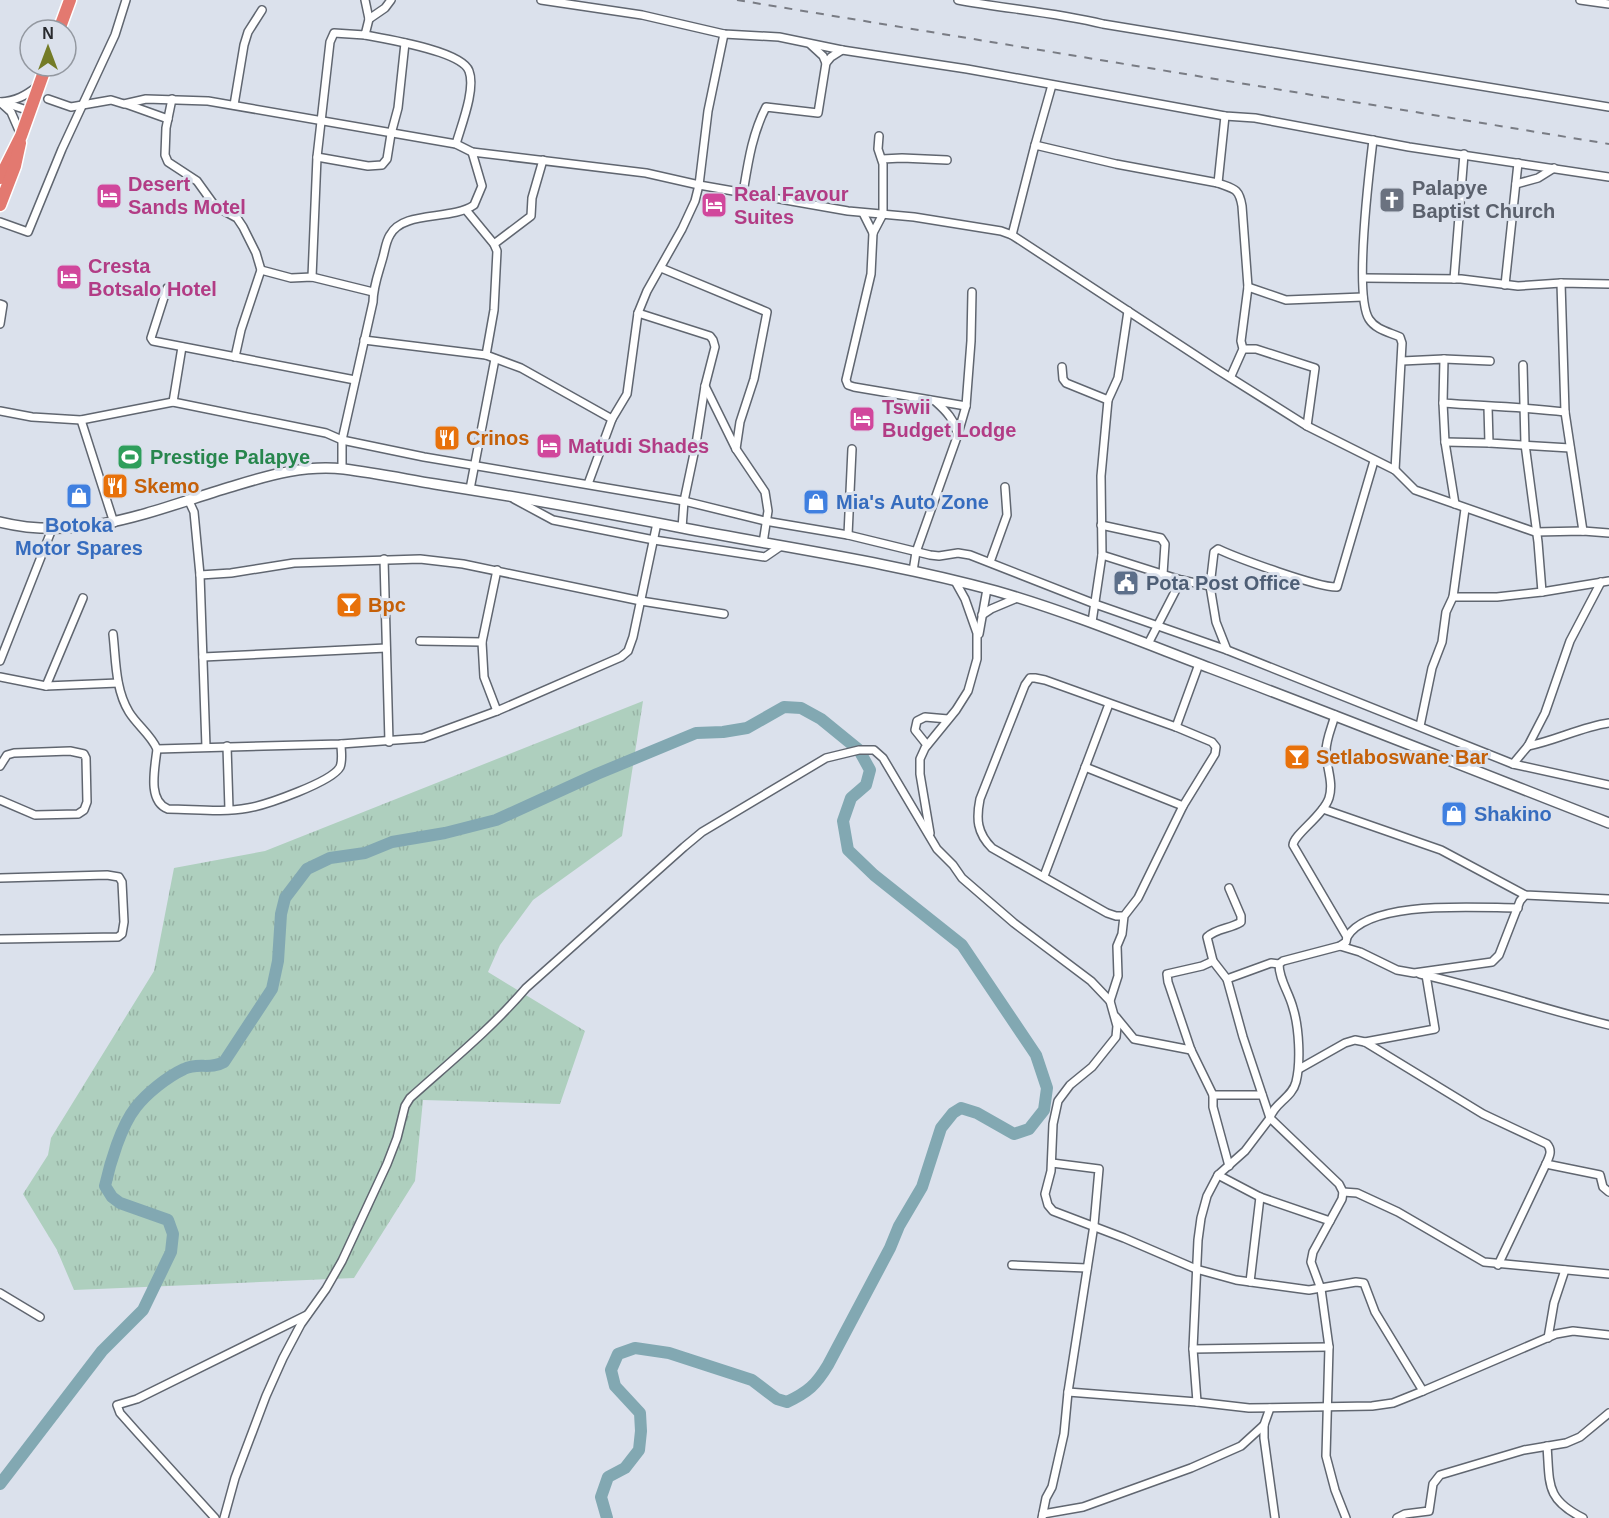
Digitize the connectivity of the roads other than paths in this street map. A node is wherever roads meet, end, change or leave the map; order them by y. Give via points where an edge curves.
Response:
1 (70, 0) edge
2 (126, 0) edge
3 (365, 0) edge
4 (391, 0) edge
5 (541, 0) edge
6 (958, 0) edge
7 (1580, 0) edge
8 (1609, 4) edge
9 (262, 10) dead end
10 (63, 18) edge
11 (369, 18) junction
12 (724, 34) junction
13 (365, 35) junction
14 (405, 42) junction
15 (810, 44) junction
16 (842, 50) junction
17 (826, 63) junction
18 (41, 78) edge
19 (1052, 85) junction
20 (38, 86) junction
21 (48, 99) dead end
22 (172, 99) junction
23 (0, 102) edge
24 (82, 104) junction
25 (124, 104) junction
26 (234, 105) junction
27 (1609, 108) edge
28 (30, 111) junction
29 (1225, 116) junction
30 (168, 118) junction
31 (321, 121) junction
32 (391, 134) junction
33 (21, 136) junction
34 (879, 136) dead end
35 (1373, 140) junction
36 (456, 144) junction
37 (1035, 145) junction
38 (472, 152) junction
39 (1464, 154) junction
40 (317, 157) junction
41 (882, 159) junction
42 (543, 160) junction
43 (947, 160) dead end
44 (1518, 163) junction
45 (1554, 168) junction
46 (1609, 177) edge
47 (0, 178) edge
48 (1218, 183) junction
49 (1516, 184) junction
50 (699, 185) junction
51 (743, 193) junction
52 (0, 205) edge
53 (466, 210) junction
54 (862, 213) junction
55 (883, 214) junction
56 (0, 222) edge
57 (873, 233) junction
58 (1012, 235) junction
59 (494, 244) junction
60 (661, 268) junction
61 (261, 270) junction
62 (312, 277) junction
63 (1364, 278) junction
64 (1454, 279) junction
65 (1561, 283) junction
66 (1609, 284) edge
67 (1505, 285) junction
68 (1248, 287) junction
69 (167, 288) dead end
70 (373, 292) junction
71 (972, 292) dead end
72 (1363, 297) junction
73 (0, 304) edge
74 (1128, 311) junction
75 (638, 313) junction
76 (0, 324) edge
77 (364, 340) junction
78 (182, 347) junction
79 (1243, 349) junction
80 (486, 355) junction
81 (235, 357) junction
82 (495, 359) junction
83 (1444, 360) junction
84 (1402, 361) junction
85 (1490, 361) dead end
86 (1523, 365) dead end
87 (1062, 367) dead end
88 (1231, 376) junction
89 (355, 380) junction
90 (705, 386) junction
91 (1108, 400) junction
92 (934, 401) junction
93 (172, 402) junction
94 (1443, 403) junction
95 (966, 406) junction
96 (1522, 406) junction
97 (1488, 407) junction
98 (0, 411) edge
99 (1565, 412) junction
100 (612, 419) junction
101 (81, 420) junction
102 (1307, 426) junction
103 (957, 437) junction
104 (342, 440) junction
105 (1445, 442) junction
106 (1489, 443) junction
107 (1525, 444) junction
108 (1570, 448) junction
109 (736, 449) junction
110 (852, 449) dead end
111 (1374, 461) junction
112 (474, 464) junction
113 (342, 469) junction
114 (1395, 470) junction
115 (588, 484) junction
116 (1005, 487) dead end
117 (470, 489) junction
118 (510, 496) junction
119 (188, 499) junction
120 (684, 501) junction
121 (1455, 504) junction
122 (1465, 509) junction
123 (765, 521) junction
124 (0, 522) edge
125 (114, 523) junction
126 (657, 523) junction
127 (1101, 525) junction
128 (52, 528) junction
129 (682, 528) junction
130 (1583, 531) junction
131 (1535, 532) junction
132 (1609, 533) edge
133 (849, 535) junction
134 (654, 540) junction
135 (763, 543) junction
136 (781, 546) junction
137 (916, 552) junction
138 (1101, 555) junction
139 (384, 559) junction
140 (990, 562) junction
141 (497, 570) junction
142 (913, 571) junction
143 (1163, 574) junction
144 (200, 575) junction
145 (1181, 580) junction
146 (955, 581) junction
147 (1609, 581) edge
148 (1601, 582) junction
149 (1210, 586) junction
150 (987, 589) junction
151 (1542, 592) junction
152 (1453, 597) junction
153 (83, 598) dead end
154 (1017, 598) junction
155 (641, 601) junction
156 (1095, 604) junction
157 (724, 615) dead end
158 (982, 615) junction
159 (1092, 622) junction
160 (1158, 627) junction
161 (113, 634) dead end
162 (979, 640) junction
163 (420, 641) dead end
164 (482, 642) junction
165 (1148, 644) junction
166 (386, 648) junction
167 (1227, 650) junction
168 (203, 657) junction
169 (0, 661) edge
170 (1199, 664) junction
171 (0, 677) edge
172 (118, 683) junction
173 (46, 686) junction
174 (1109, 704) junction
175 (497, 711) junction
176 (1335, 715) junction
177 (948, 719) junction
178 (1609, 723) edge
179 (1420, 726) junction
180 (1176, 727) junction
181 (389, 742) junction
182 (341, 744) junction
183 (927, 745) junction
184 (227, 746) junction
185 (1528, 746) junction
186 (206, 747) junction
187 (157, 749) junction
188 (1513, 764) junction
189 (0, 766) edge
190 (1085, 767) junction
191 (1609, 785) edge
192 (0, 800) edge
193 (1183, 806) junction
194 (229, 809) junction
195 (1323, 809) junction
196 (1609, 823) edge
197 (931, 836) junction
198 (1044, 876) junction
199 (0, 878) edge
200 (1229, 888) dead end
201 (1525, 895) junction
202 (1609, 898) edge
203 (1518, 908) junction
204 (1124, 916) junction
205 (1347, 937) junction
206 (0, 939) edge
207 (1340, 946) junction
208 (1213, 961) junction
209 (1279, 964) junction
210 (1414, 973) junction
211 (1426, 975) junction
212 (1227, 979) junction
213 (1110, 1001) junction
214 (1115, 1016) junction
215 (1609, 1025) edge
216 (1365, 1042) junction
217 (1191, 1050) junction
218 (1299, 1069) junction
219 (1213, 1095) junction
220 (1262, 1095) junction
221 (1270, 1118) junction
222 (1052, 1163) junction
223 (1546, 1164) junction
224 (1229, 1166) junction
225 (1218, 1175) junction
226 (1343, 1192) junction
227 (1609, 1192) edge
228 (1260, 1197) junction
229 (1330, 1221) junction
230 (1094, 1225) junction
231 (1012, 1265) dead end
232 (1498, 1265) junction
233 (1086, 1268) junction
234 (1196, 1269) junction
235 (1565, 1270) junction
236 (1609, 1274) edge
237 (1250, 1282) junction
238 (1321, 1289) junction
239 (0, 1293) edge
240 (308, 1315) junction
241 (40, 1317) dead end
242 (1609, 1335) edge
243 (1548, 1338) junction
244 (1329, 1347) junction
245 (1193, 1349) junction
246 (1423, 1391) junction
247 (1068, 1392) junction
248 (1197, 1402) junction
249 (1328, 1405) junction
250 (1270, 1408) junction
251 (1609, 1413) edge
252 (1264, 1425) junction
253 (1547, 1446) junction
254 (1042, 1516) edge
255 (215, 1518) edge
256 (224, 1518) edge
257 (1275, 1518) edge
258 (1346, 1518) edge
259 (1397, 1518) edge
260 (1583, 1518) edge

1 - 10 highway
2 - 24 street via 115,35
3 - 11 street
4 - 11 street
5 - 12 street via 642,15
6 - 27 street
7 - 8 street
9 - 26 street via 244,45
11 - 13 street
12 - 15 street
12 - 50 street via 708,111
13 - 14 street
13 - 31 street via 334,33
14 - 32 street via 398,108
14 - 36 street via 457,59 470,72 469,94
15 - 16 street
15 - 17 street
16 - 17 street
16 - 19 street
17 - 51 street via 818,113 766,107 748,158
18 - 20 highway
19 - 29 street
19 - 37 street
20 - 23 street via 25,96
20 - 28 highway
21 - 24 street via 71,107
22 - 25 street
22 - 26 street
22 - 30 street
23 - 28 street
23 - 33 street via 11,112
24 - 25 street via 111,100
24 - 56 street via 28,232
25 - 30 street
26 - 31 street
28 - 33 highway
29 - 35 street
29 - 48 street
30 - 61 street via 168,162 197,181 215,206 237,218
31 - 32 street
31 - 40 street
32 - 36 street
32 - 40 street via 387,159 377,167
33 - 47 highway
33 - 52 highway via 17,160
34 - 41 street
35 - 39 street
35 - 63 street
36 - 38 street
37 - 48 street
37 - 58 street
38 - 42 street
38 - 53 street via 482,186 474,205
39 - 44 street
39 - 64 street
40 - 62 street
41 - 43 street
41 - 55 street
42 - 50 street via 646,173
42 - 59 street via 531,216
44 - 45 street
44 - 49 street
45 - 46 street
45 - 49 street via 1538,178
48 - 68 street via 1240,194
49 - 67 street
50 - 51 street
50 - 60 street via 690,214
51 - 54 street
53 - 59 street
53 - 70 street via 418,218 393,229
54 - 55 street
54 - 57 street
55 - 57 street
55 - 58 street via 990,228
57 - 92 street via 871,274 846,380 854,387
58 - 74 street
59 - 80 street via 494,310
60 - 75 street
60 - 109 street via 767,312
61 - 62 street via 291,278
61 - 81 street
62 - 70 street
63 - 64 street
63 - 72 street
64 - 67 street
65 - 66 street
65 - 67 street
65 - 99 street
68 - 72 street via 1286,300
68 - 79 street
69 - 78 street via 151,339
70 - 77 street
71 - 95 street
72 - 84 street via 1368,317 1376,327 1400,337
73 - 76 street via 4,309
74 - 88 street
74 - 91 street via 1118,378
75 - 90 street via 710,336 715,347
75 - 100 street via 627,394
77 - 80 street
77 - 89 street
78 - 81 street
78 - 93 street
79 - 88 street
79 - 102 street via 1256,349 1314,368
80 - 82 street
81 - 89 street
82 - 100 street via 521,368
82 - 112 street
83 - 84 street
83 - 85 street
83 - 94 street
84 - 114 street
86 - 96 street
87 - 91 street via 1066,383
88 - 102 street
89 - 104 street
90 - 109 street
90 - 120 street
91 - 127 street
92 - 95 street
92 - 103 street via 950,416
93 - 101 street
93 - 104 street via 326,433
94 - 97 street
94 - 105 street
95 - 103 street
96 - 97 street
96 - 99 street
96 - 107 street
97 - 106 street
98 - 101 street
99 - 108 street
100 - 115 street
101 - 125 street
102 - 111 street
103 - 137 street
104 - 112 street
104 - 113 street
105 - 106 street
105 - 121 street
106 - 107 street
107 - 108 street
107 - 131 street
108 - 130 street
109 - 123 street via 765,492
110 - 133 street
111 - 114 street
111 - 149 street via 1337,587 1218,549 1214,552
112 - 115 street
112 - 117 street
113 - 117 street
113 - 119 street via 278,473
114 - 121 street via 1415,490
115 - 120 street
116 - 140 street via 1007,515
117 - 118 street
118 - 126 street
118 - 134 street via 554,520
119 - 125 street
119 - 144 street via 194,512
120 - 123 street
120 - 129 street
121 - 122 street
122 - 131 street
122 - 152 street
123 - 133 street
123 - 135 street
124 - 128 street
125 - 128 street
126 - 129 street
126 - 134 street
127 - 138 street
127 - 143 street via 1161,538 1165,543
128 - 169 street
129 - 135 street
130 - 131 street
130 - 132 street
131 - 151 street
133 - 137 street
134 - 136 street via 765,557
134 - 155 street
135 - 136 street
136 - 142 street
137 - 140 street via 939,556 965,554
137 - 142 street
138 - 143 street
138 - 156 street
139 - 141 street via 446,561
139 - 144 street via 294,563
139 - 166 street
140 - 156 street
141 - 155 street
141 - 164 street
142 - 146 street
143 - 145 street
144 - 168 street
145 - 149 street
145 - 160 street
146 - 150 street
146 - 162 street
147 - 148 street
148 - 151 street
148 - 185 street via 1570,641 1545,713
149 - 167 street via 1216,622
150 - 154 street
150 - 158 street
151 - 152 street
152 - 179 street via 1446,612
153 - 173 street
154 - 158 street
154 - 159 street
155 - 157 street
155 - 175 street via 628,651 621,657
156 - 159 street
156 - 160 street
158 - 162 street
159 - 165 street
160 - 165 street
160 - 167 street
161 - 172 street
162 - 177 street via 972,682
163 - 164 street
164 - 175 street via 484,677
165 - 170 street
166 - 168 street
166 - 181 street
167 - 179 street
168 - 186 street
170 - 176 street
170 - 180 street
171 - 173 street
172 - 173 street
172 - 187 street via 128,710
174 - 180 street
174 - 190 street
174 - 198 street via 1030,678 980,799 976,817 985,841
175 - 181 street via 423,738
176 - 195 street via 1326,748 1331,788
176 - 196 street
177 - 183 street
177 - 183 street via 925,717 917,721 915,730
178 - 185 street
179 - 188 street
180 - 193 street via 1216,747
181 - 182 street
182 - 184 street
182 - 194 street via 342,762 336,774 264,804
183 - 197 street via 919,768
184 - 186 street
184 - 194 street
185 - 188 street
186 - 187 street
187 - 194 street via 155,798 160,806
188 - 191 street
189 - 192 street via 7,755 14,753 84,754 87,802 78,814 35,815
190 - 193 street
190 - 198 street
193 - 204 street via 1138,898
195 - 201 street via 1441,850
195 - 205 street via 1293,845
197 - 213 street via 962,878 1091,981
197 - 240 street via 883,758 874,750 864,749 826,758 702,832 526,988 508,1010 410,1098 375,1191 342,1261
198 - 204 street via 1107,913
199 - 206 street via 119,877 124,922 118,937
200 - 208 street via 1241,922 1213,930 1207,937
201 - 202 street
201 - 203 street
203 - 205 street via 1400,911 1353,927
203 - 210 street via 1500,956 1492,962
204 - 213 street via 1117,946 1118,976
205 - 207 street
207 - 209 street
207 - 210 street via 1397,970
208 - 212 street
208 - 217 street via 1167,974
209 - 212 street via 1271,963
209 - 218 street via 1293,1008
210 - 211 street
211 - 215 street
211 - 216 street via 1435,1029
212 - 220 street
213 - 214 street
214 - 217 street via 1134,1039
214 - 222 street via 1116,1037 1058,1101
216 - 218 street via 1346,1043
216 - 223 street via 1483,1114 1548,1144 1551,1154
217 - 219 street
218 - 221 street via 1295,1086
219 - 220 street
219 - 224 street
220 - 221 street
221 - 224 street
221 - 226 street via 1340,1184
222 - 230 street via 1045,1194 1048,1205 1060,1214
222 - 230 street via 1099,1169
223 - 227 street via 1600,1175
223 - 232 street
224 - 225 street
225 - 228 street
225 - 234 street via 1201,1218
226 - 229 street
226 - 232 street via 1357,1193 1398,1212 1484,1262
228 - 229 street
228 - 237 street
229 - 238 street via 1311,1262
230 - 233 street
230 - 234 street
231 - 233 street
232 - 235 street
233 - 247 street
234 - 237 street
234 - 245 street
235 - 236 street
235 - 243 street
237 - 238 street
238 - 244 street
238 - 246 street via 1364,1282 1375,1312
239 - 241 street
240 - 255 street via 137,1399 117,1405
240 - 256 street via 266,1396
242 - 243 street via 1574,1331
243 - 246 street
244 - 245 street
244 - 249 street
245 - 248 street
246 - 249 street via 1382,1404
247 - 248 street
247 - 254 street via 1060,1452
248 - 250 street
249 - 250 street
249 - 258 street via 1326,1456
250 - 252 street
251 - 253 street via 1580,1437
252 - 254 street via 1241,1446 1191,1468 1083,1507
252 - 257 street via 1264,1451
253 - 259 street via 1440,1475 1433,1484 1430,1510
253 - 260 street via 1553,1496

